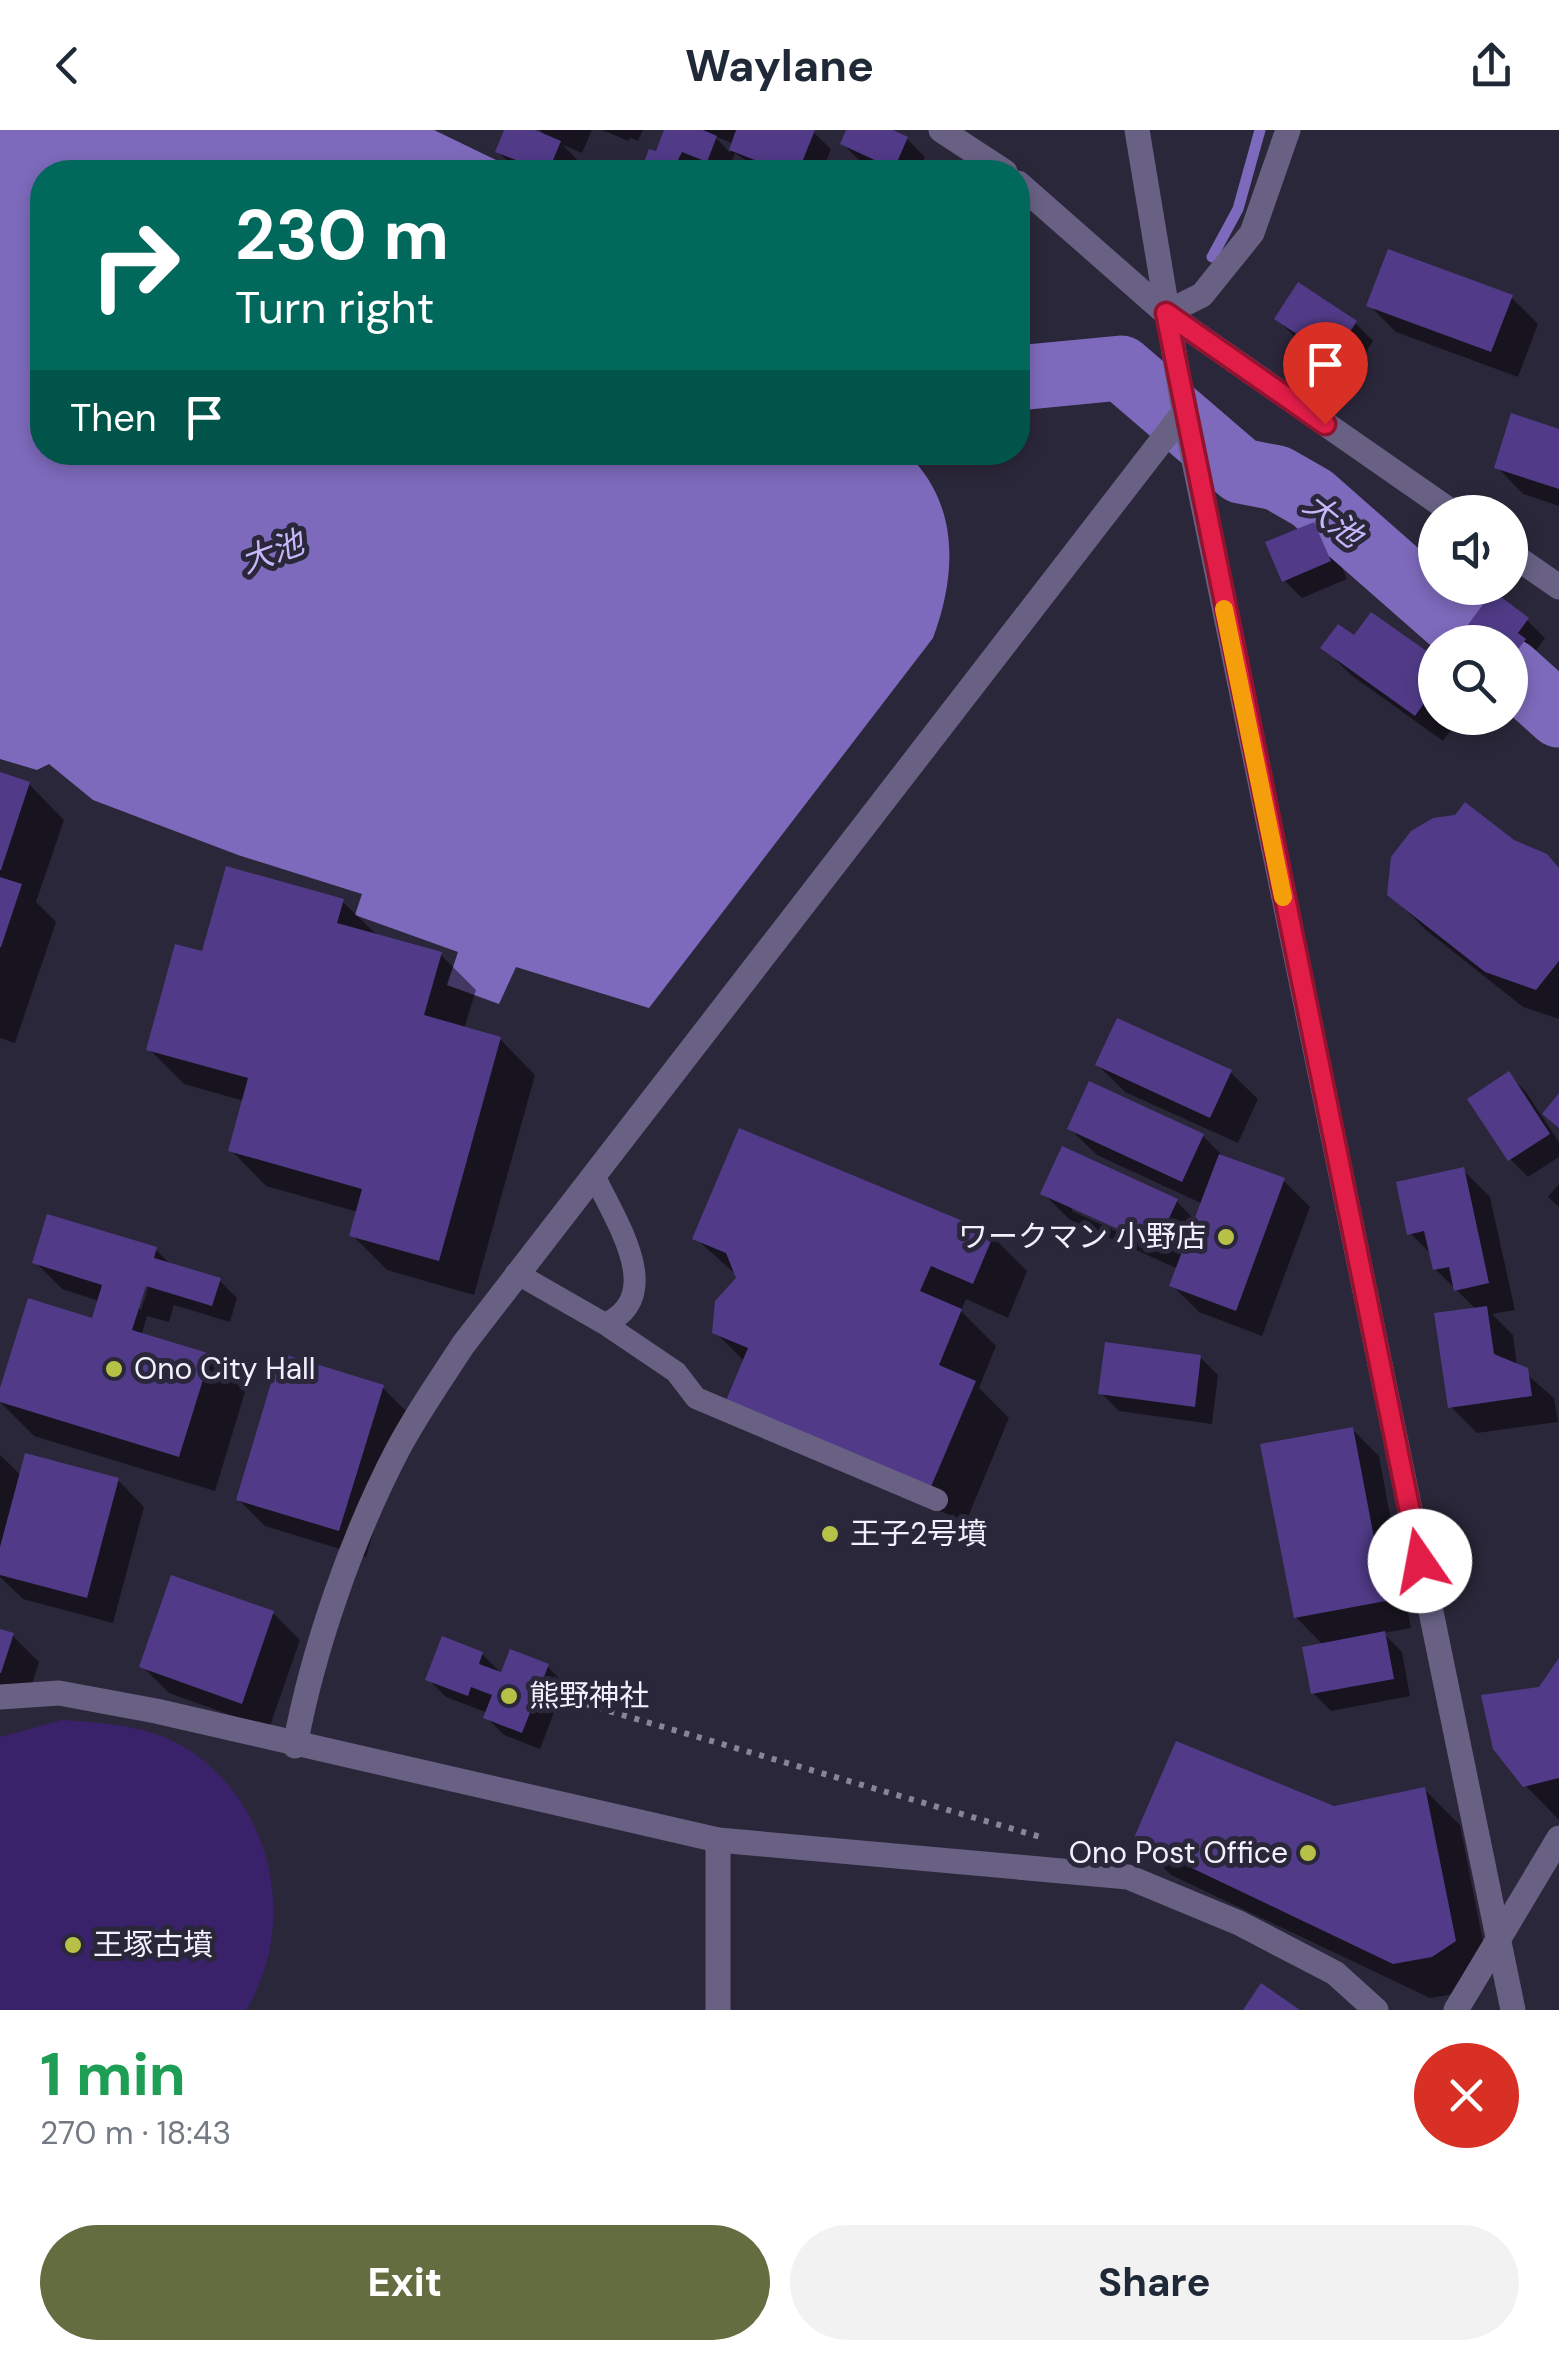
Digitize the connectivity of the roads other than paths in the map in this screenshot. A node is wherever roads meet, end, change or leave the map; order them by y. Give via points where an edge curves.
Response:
1 (941, 130) edge
2 (1137, 130) edge
3 (1288, 130) edge
4 (987, 160) edge
5 (1030, 194) edge
6 (1166, 313) junction
7 (1184, 412) junction
8 (1428, 495) edge
9 (1528, 565) edge
10 (1559, 587) edge
11 (594, 1175) junction
12 (516, 1273) junction
13 (605, 1324) junction
14 (936, 1500) dead end
15 (0, 1697) edge
16 (295, 1746) junction
17 (1559, 1838) edge
18 (718, 1840) junction
19 (1499, 1944) junction
20 (718, 2010) edge
21 (1376, 2010) edge
22 (1456, 2010) edge
23 (1512, 2010) edge

1 - 4 street
2 - 6 street
3 - 6 street via 1252,234 1202,296
5 - 6 street
6 - 7 street
6 - 8 street
7 - 11 street
7 - 19 street
9 - 10 street
11 - 12 street
11 - 13 lane via 637,1269 623,1316
12 - 13 lane
12 - 16 street via 398,1448 362,1528
13 - 14 lane via 676,1372 696,1398
15 - 16 street via 59,1693
16 - 18 street
17 - 19 street
18 - 20 street
18 - 21 street via 1128,1878 1335,1972
19 - 22 street
19 - 23 street

